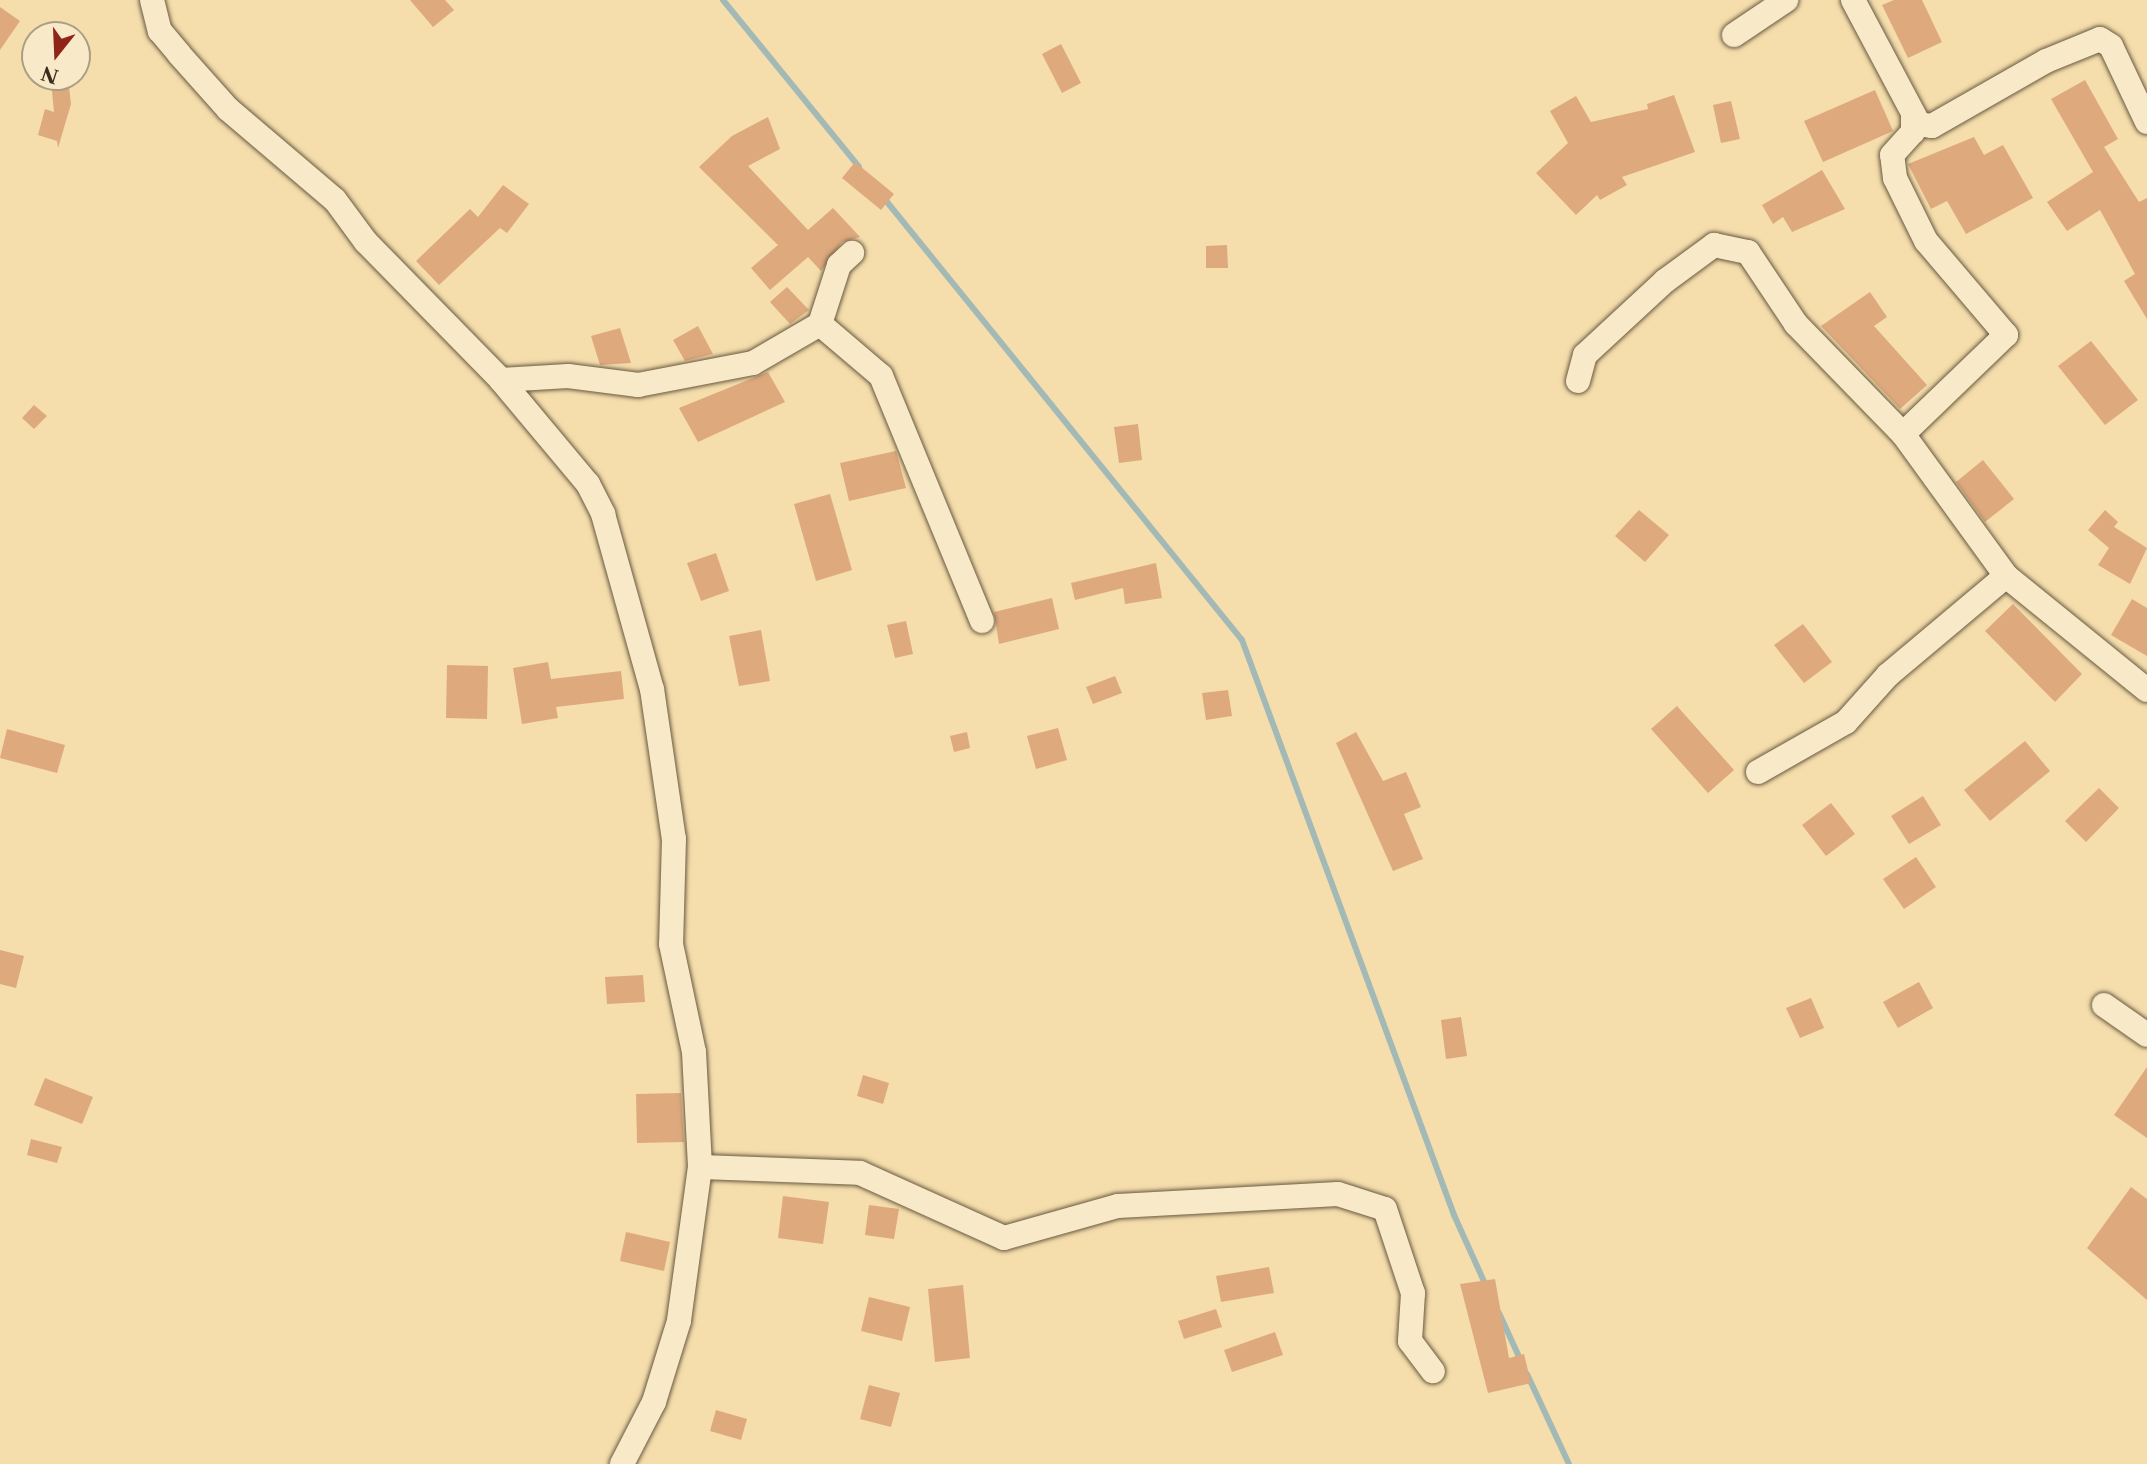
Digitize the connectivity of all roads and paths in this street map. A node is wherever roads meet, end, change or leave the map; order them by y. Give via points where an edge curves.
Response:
1 (152, 0) edge
2 (1786, 0) edge
3 (1853, 0) edge
4 (1734, 36) dead end
5 (1913, 117) junction
6 (2147, 122) edge
7 (852, 253) dead end
8 (820, 324) junction
9 (501, 380) junction
10 (1578, 381) dead end
11 (1903, 435) junction
12 (2006, 576) junction
13 (982, 621) dead end
14 (2147, 690) edge
15 (1758, 772) dead end
16 (2104, 1005) dead end
17 (2147, 1035) edge
18 (701, 1167) junction
19 (1433, 1371) dead end
20 (622, 1464) edge

1 - 9 street via 160,30 228,109 335,200 366,243
2 - 4 street
3 - 5 street
5 - 6 street via 1932,126 2046,61 2100,40 2111,46
5 - 11 street via 1913,132 1892,155 1895,178 1926,241 2006,335
7 - 8 street via 839,265
8 - 9 street via 753,363 638,385 568,376
8 - 13 street via 881,376
9 - 18 street via 588,484 652,689 674,839 671,944 694,1052
10 - 11 street via 1585,355 1629,311 1714,245 1748,252 1796,324
11 - 12 street
12 - 14 street
12 - 15 street via 1888,676 1846,722
16 - 17 street
18 - 19 street via 860,1173 1004,1238 1118,1206 1338,1194 1385,1209 1413,1293 1410,1341
18 - 20 street via 679,1321 654,1402

